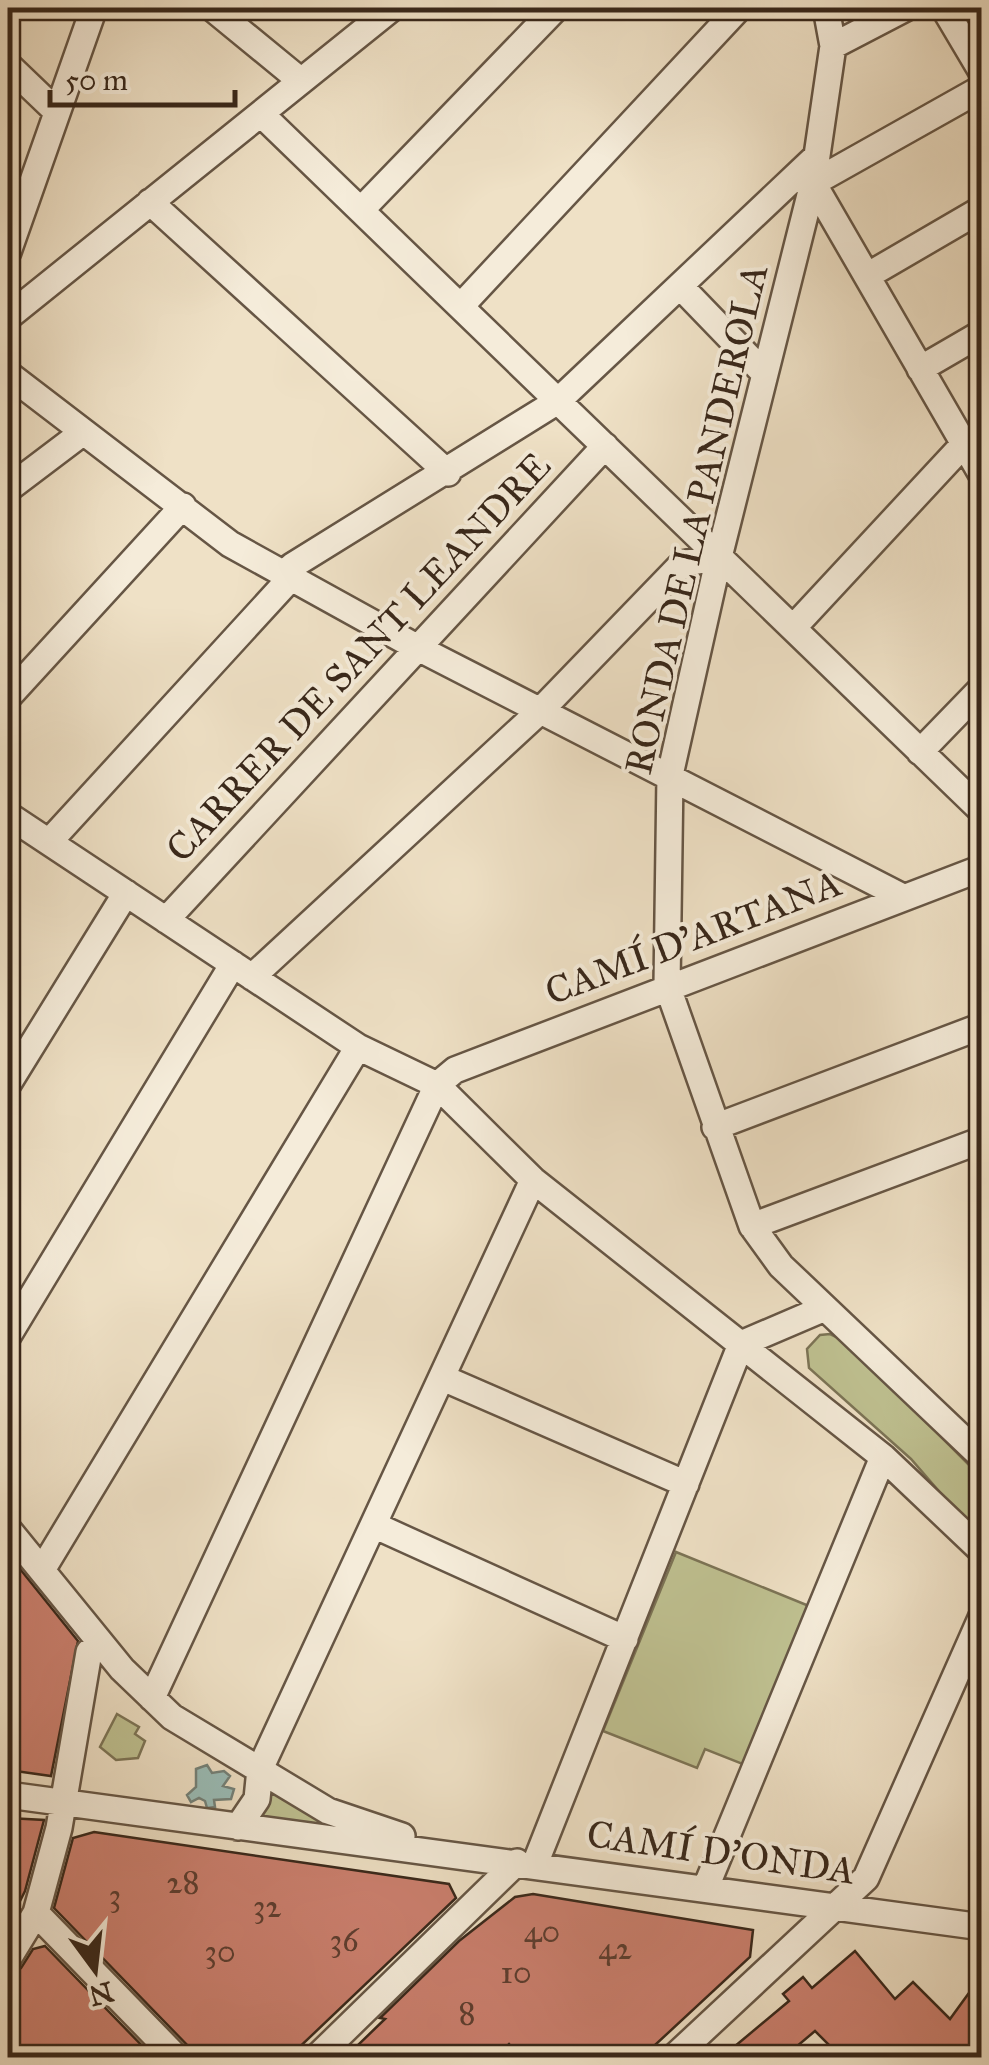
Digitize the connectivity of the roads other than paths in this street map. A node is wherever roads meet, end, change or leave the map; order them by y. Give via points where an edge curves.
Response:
1 (94, 8) edge
2 (212, 8) edge
3 (392, 8) edge
4 (556, 8) edge
5 (739, 8) edge
6 (826, 8) edge
7 (906, 8) edge
8 (944, 8) edge
9 (833, 46) junction
10 (8, 64) edge
11 (982, 72) edge
12 (300, 81) junction
13 (982, 88) edge
14 (56, 111) junction
15 (261, 114) junction
16 (817, 156) junction
17 (813, 182) junction
18 (150, 202) junction
19 (982, 209) edge
20 (361, 210) junction
21 (10, 238) edge
22 (867, 276) junction
23 (680, 286) junction
24 (461, 306) junction
25 (8, 317) edge
26 (982, 333) edge
27 (920, 368) junction
28 (8, 374) edge
29 (764, 374) junction
30 (558, 401) junction
31 (82, 433) junction
32 (964, 444) junction
33 (605, 446) junction
34 (448, 474) junction
35 (982, 475) edge
36 (8, 489) edge
37 (183, 506) junction
38 (719, 557) junction
39 (290, 574) junction
40 (793, 628) junction
41 (418, 648) junction
42 (982, 688) edge
43 (8, 696) edge
44 (540, 710) junction
45 (920, 752) junction
46 (670, 775) junction
47 (982, 811) edge
48 (10, 821) edge
49 (49, 842) junction
50 (982, 868) edge
51 (126, 893) junction
52 (903, 897) junction
53 (166, 920) junction
54 (243, 971) junction
55 (667, 985) junction
56 (982, 1026) edge
57 (358, 1047) junction
58 (8, 1084) edge
59 (437, 1085) junction
60 (715, 1127) junction
61 (982, 1140) edge
62 (533, 1180) junction
63 (752, 1226) junction
64 (825, 1308) junction
65 (8, 1336) edge
66 (741, 1344) junction
67 (443, 1378) junction
68 (883, 1457) junction
69 (982, 1457) edge
70 (686, 1484) junction
71 (376, 1526) junction
72 (8, 1530) edge
73 (982, 1552) edge
74 (42, 1570) junction
75 (982, 1616) edge
76 (625, 1639) junction
77 (102, 1646) junction
78 (152, 1698) junction
79 (260, 1769) junction
80 (8, 1794) edge
81 (64, 1802) junction
82 (238, 1827) junction
83 (451, 1852) junction
84 (526, 1863) junction
85 (866, 1878) junction
86 (706, 1888) junction
87 (834, 1905) junction
88 (36, 1913) junction
89 (898, 1916) junction
90 (982, 1927) edge
91 (8, 1959) edge
92 (177, 2058) edge
93 (316, 2058) edge
94 (672, 2058) edge

1 - 14 street
2 - 12 street
3 - 12 street
4 - 20 street
5 - 24 street
6 - 9 street, RONDA DE LA PANDEROLA
7 - 9 street
8 - 11 street
9 - 16 street, RONDA DE LA PANDEROLA
10 - 14 street
12 - 15 street
13 - 17 street
14 - 21 street
15 - 18 street
15 - 20 street
16 - 17 street, RONDA DE LA PANDEROLA
16 - 23 street
17 - 22 street
17 - 29 street, RONDA DE LA PANDEROLA
18 - 25 street
18 - 34 street
19 - 22 street
20 - 24 street
22 - 27 street
23 - 29 street
23 - 30 street
24 - 30 street
26 - 27 street
27 - 32 street
28 - 31 street
29 - 38 street, RONDA DE LA PANDEROLA
30 - 33 street
30 - 34 street
31 - 36 street
31 - 37 street
32 - 35 street
32 - 40 street
33 - 38 street
33 - 41 street, CARRER DE SANT LEANDRE
34 - 39 street via 292,566
37 - 39 street via 230,544
37 - 43 street
38 - 40 street
38 - 44 street via 682,564
38 - 46 street, RONDA DE LA PANDEROLA
39 - 41 street
39 - 49 street
40 - 45 street
41 - 44 street
41 - 53 street, CARRER DE SANT LEANDRE
42 - 45 street
44 - 46 street
44 - 54 street
45 - 47 street
46 - 52 street
46 - 55 street, RONDA DE LA PANDEROLA
48 - 49 street
49 - 51 street
50 - 52 street, CAMÍ D'ARTANA
51 - 53 street
51 - 58 street
52 - 55 street, CAMÍ D'ARTANA
53 - 54 street
54 - 57 street
54 - 65 street
55 - 59 street, CAMÍ D'ARTANA via 455,1070
55 - 60 street, RONDA DE LA PANDEROLA
56 - 60 street
57 - 59 street
57 - 74 street
59 - 62 street
59 - 78 street
60 - 63 street, RONDA DE LA PANDEROLA
61 - 63 street
62 - 66 street
62 - 67 street
63 - 64 street, RONDA DE LA PANDEROLA
64 - 66 street
64 - 69 street, RONDA DE LA PANDEROLA
66 - 68 street
66 - 70 street
67 - 70 street
67 - 71 street
68 - 73 street
68 - 86 street
70 - 76 street
71 - 76 street
71 - 79 street
72 - 74 street, CAMÍ D'ONDA
74 - 77 street, CAMÍ D'ONDA
75 - 85 street
76 - 84 street
77 - 78 street, CAMÍ D'ONDA
77 - 81 street via 90,1652
78 - 79 street, CAMÍ D'ONDA via 196,1734
79 - 82 street via 257,1799
79 - 83 street, CAMÍ D'ONDA via 328,1810
80 - 81 street, CAMÍ D'ONDA
81 - 82 street, CAMÍ D'ONDA
81 - 88 street
82 - 83 street, CAMÍ D'ONDA
83 - 84 street, CAMÍ D'ONDA
84 - 86 street, CAMÍ D'ONDA
84 - 93 street
85 - 87 street
85 - 89 street
86 - 87 street, CAMÍ D'ONDA
87 - 89 street, CAMÍ D'ONDA
87 - 94 street
88 - 91 street
88 - 92 street
89 - 90 street, CAMÍ D'ONDA

